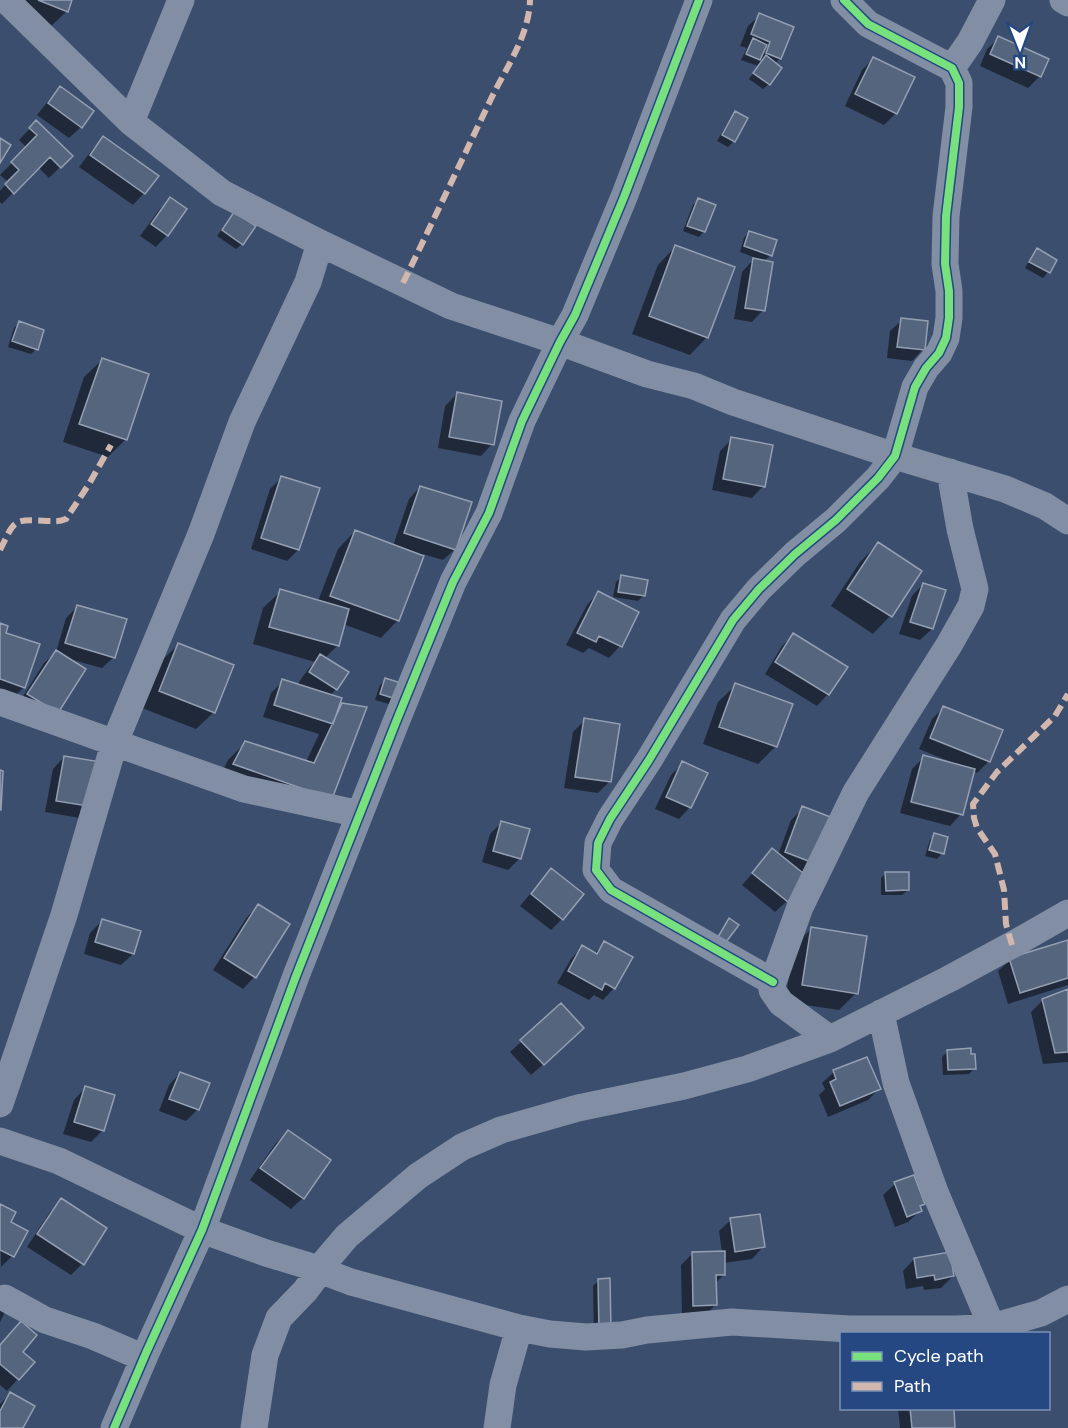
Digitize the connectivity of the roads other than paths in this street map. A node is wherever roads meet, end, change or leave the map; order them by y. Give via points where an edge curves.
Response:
1 (6, 0) edge
2 (181, 0) edge
3 (699, 0) edge
4 (844, 0) edge
5 (992, 0) edge
6 (1063, 0) edge
7 (1068, 3) edge
8 (952, 68) junction
9 (131, 122) junction
10 (320, 243) junction
11 (560, 342) junction
12 (895, 456) junction
13 (950, 472) junction
14 (1068, 521) edge
15 (0, 702) edge
16 (114, 744) junction
17 (360, 814) junction
18 (1068, 913) edge
19 (773, 982) junction
20 (881, 1013) junction
21 (830, 1039) junction
22 (0, 1104) edge
23 (1, 1144) edge
24 (202, 1230) junction
25 (318, 1270) junction
26 (5, 1298) dead end
27 (1068, 1299) edge
28 (992, 1327) junction
29 (519, 1328) junction
30 (144, 1358) junction
31 (114, 1428) edge
32 (254, 1428) edge
33 (497, 1428) edge

1 - 9 street
2 - 9 street
3 - 11 street via 624,197
4 - 8 street via 868,24
5 - 8 street
6 - 7 street
8 - 12 street via 958,83 959,106 946,216 949,318 939,353 915,387
9 - 10 street via 222,193
10 - 11 street via 451,306
10 - 16 street via 308,282 242,422 201,534
11 - 12 street
11 - 17 street via 522,421 489,513 453,582
12 - 13 street
12 - 19 street via 878,478 759,589 733,620 598,843 596,870 611,890
13 - 14 street via 1005,489
13 - 19 street via 975,589 970,606 856,792 800,907
15 - 16 street
16 - 17 street via 244,789
16 - 22 street via 64,915
17 - 24 street
18 - 20 street
19 - 21 street via 772,990 781,1003
20 - 21 street
20 - 28 street via 896,1083 935,1192
21 - 25 street via 747,1069 501,1130 462,1148 418,1176 346,1236
23 - 24 street via 59,1161
24 - 25 street
24 - 30 street
25 - 29 street
25 - 32 street via 314,1280 279,1318 265,1355
26 - 30 street via 45,1320
27 - 28 street via 1041,1313
28 - 29 street via 849,1329 732,1322 586,1337
29 - 33 street via 503,1385
30 - 31 street

